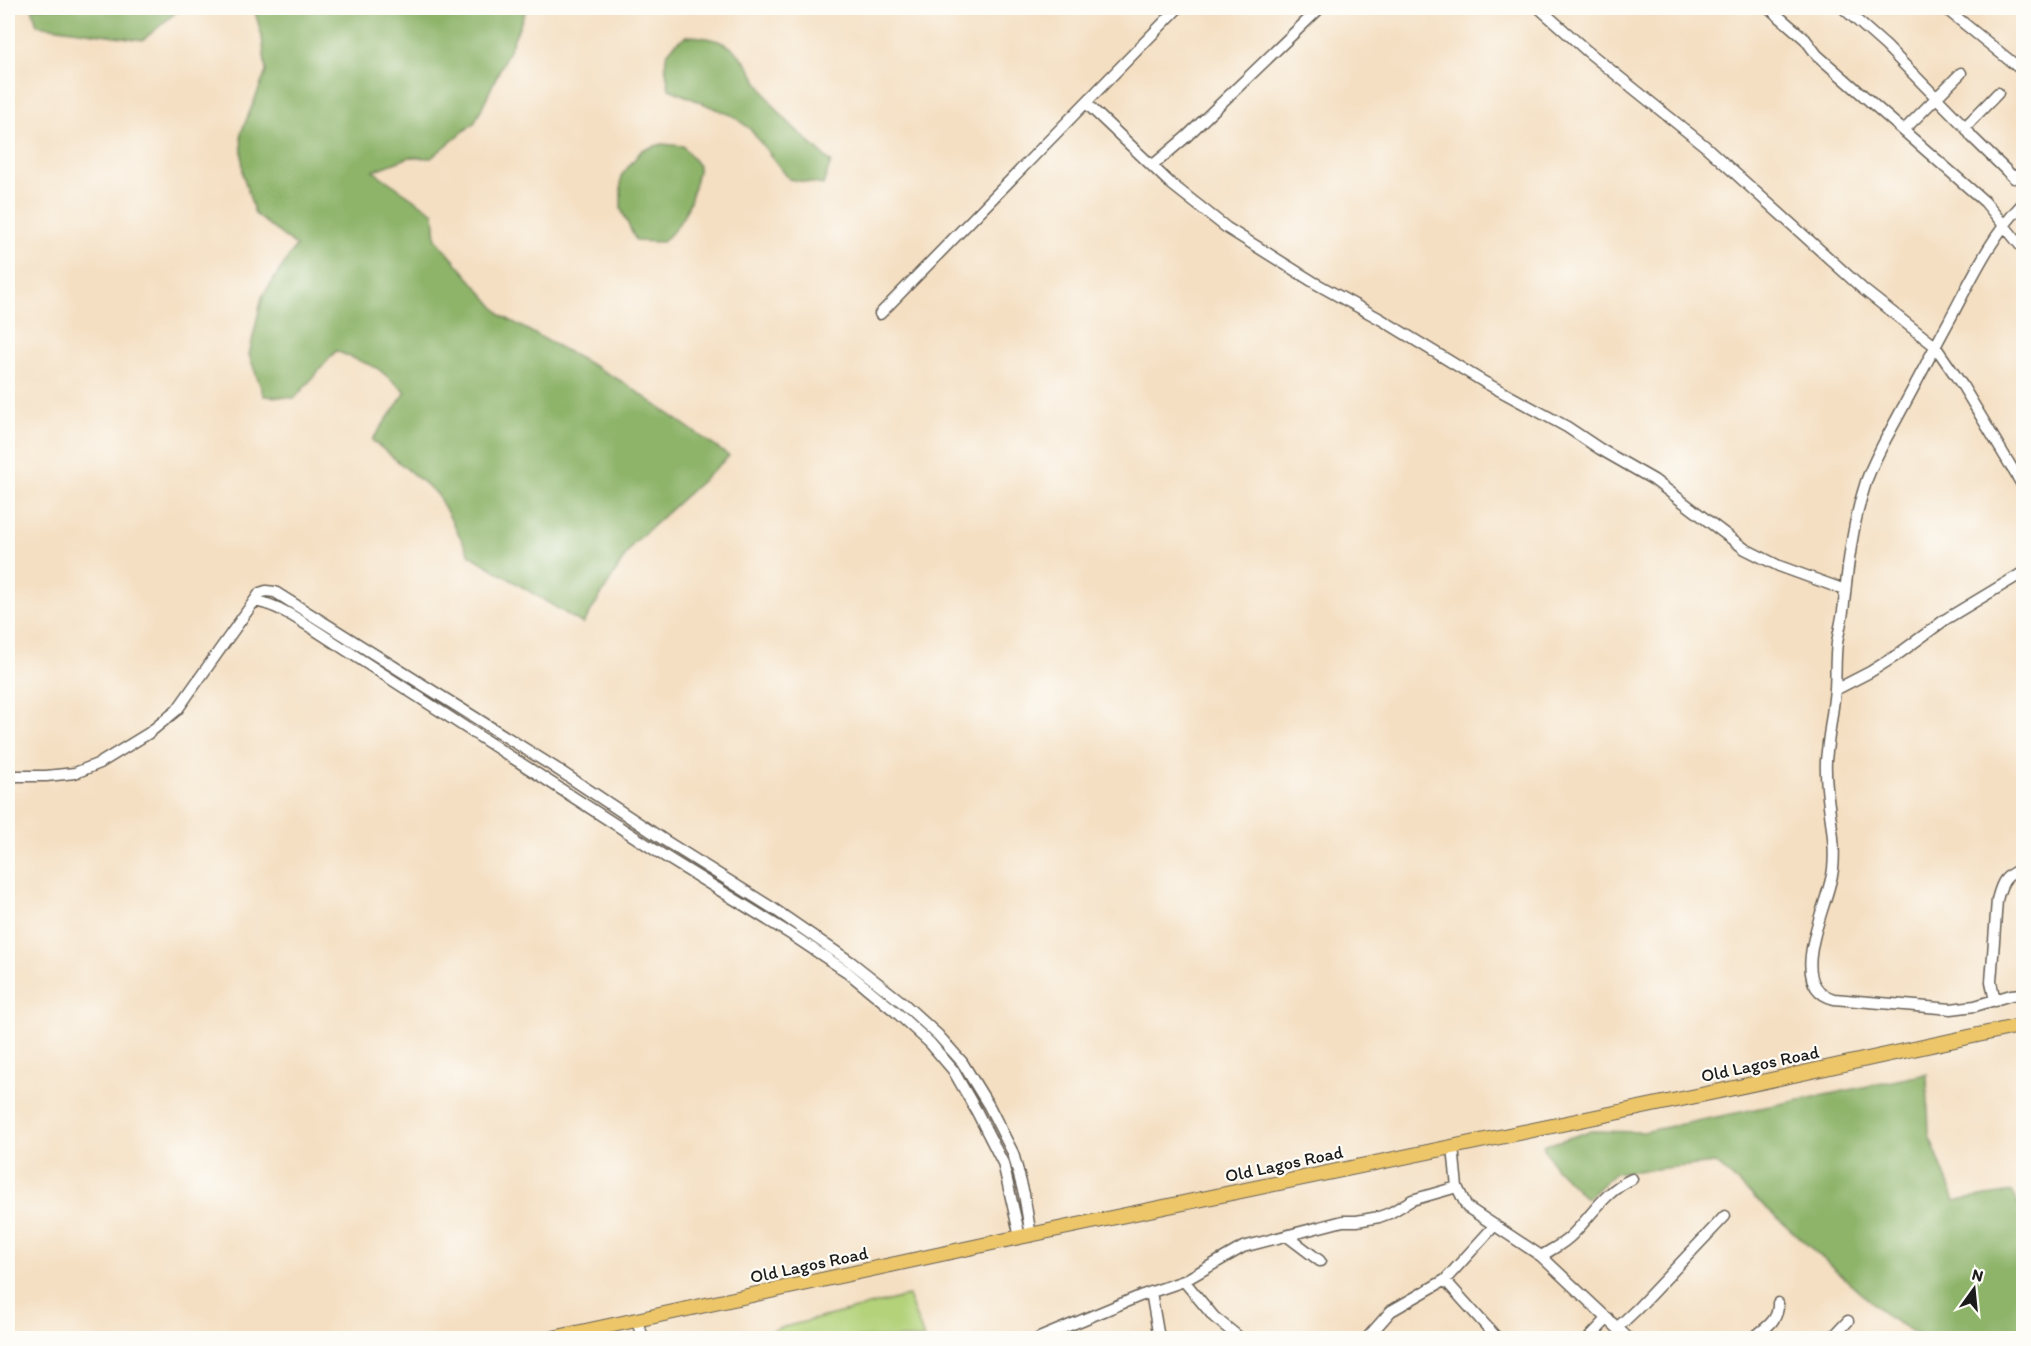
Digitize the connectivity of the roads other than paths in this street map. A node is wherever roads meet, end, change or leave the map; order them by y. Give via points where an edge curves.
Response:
1 (1178, 8) edge
2 (1320, 8) edge
3 (1539, 8) edge
4 (1769, 8) edge
5 (1842, 8) edge
6 (1945, 8) edge
7 (2024, 72) edge
8 (1961, 73) dead end
9 (1998, 93) dead end
10 (1936, 98) junction
11 (1086, 103) junction
12 (1965, 127) junction
13 (1904, 130) junction
14 (1152, 165) junction
15 (2024, 170) edge
16 (2024, 202) edge
17 (2004, 226) junction
18 (2024, 250) edge
19 (880, 314) dead end
20 (1935, 346) junction
21 (2024, 488) edge
22 (2024, 572) edge
23 (1845, 590) junction
24 (1835, 690) junction
25 (8, 776) edge
26 (2024, 867) edge
27 (2024, 994) edge
28 (1995, 1001) junction
29 (2024, 1025) edge
30 (1454, 1147) junction
31 (1632, 1179) dead end
32 (1457, 1187) junction
33 (1725, 1216) dead end
34 (1495, 1225) junction
35 (1026, 1236) junction
36 (1287, 1236) junction
37 (1541, 1256) junction
38 (1320, 1261) dead end
39 (1445, 1280) junction
40 (1184, 1281) junction
41 (1151, 1292) junction
42 (1778, 1303) dead end
43 (1608, 1318) junction
44 (1848, 1321) dead end
45 (636, 1322) junction
46 (1618, 1327) junction
47 (553, 1338) edge
48 (644, 1338) edge
49 (1040, 1338) edge
50 (1160, 1338) edge
51 (1240, 1338) edge
52 (1367, 1338) edge
53 (1497, 1338) edge
54 (1588, 1338) edge
55 (1628, 1338) edge
56 (1753, 1338) edge
57 (1832, 1338) edge

1 - 11 street
2 - 14 street
3 - 20 street via 1705,146 1864,290
4 - 13 street via 1805,39 1816,55
5 - 10 street
6 - 7 street
8 - 10 street
9 - 12 street
10 - 12 street
10 - 13 street
11 - 14 street
11 - 19 street
12 - 15 street via 2014,178
13 - 17 street via 1985,202
14 - 23 street via 1227,228 1654,480 1745,549
16 - 17 street
17 - 18 street
17 - 20 street
20 - 21 street
20 - 23 street via 1881,446 1867,481
22 - 24 street via 1946,619 1870,672
23 - 24 street
24 - 28 street via 1826,779 1833,870 1811,953 1810,973 1815,987 1824,997 1914,1007 1951,1009
25 - 35 street via 75,773 150,733 177,710 260,593 275,592 774,909 903,1003 962,1062 989,1106 1013,1154 1024,1194
26 - 28 street via 2005,878 1997,900 1991,982
27 - 28 street
29 - 30 main road, Old Lagos Road
30 - 32 street
30 - 35 main road, Old Lagos Road
31 - 37 street via 1611,1190 1573,1234
32 - 34 street via 1467,1208
32 - 36 street via 1412,1200 1378,1217 1343,1221
33 - 46 street
34 - 37 street
34 - 39 street
35 - 45 main road, Old Lagos Road
36 - 38 street
36 - 40 street via 1243,1247
37 - 43 street
39 - 52 street via 1390,1311
39 - 53 street
40 - 41 street
40 - 51 street via 1214,1317
41 - 49 street
41 - 50 street
42 - 56 street via 1775,1319
43 - 46 street
43 - 54 street
44 - 57 street
45 - 47 main road, Old Lagos Road
45 - 48 street
46 - 55 street

